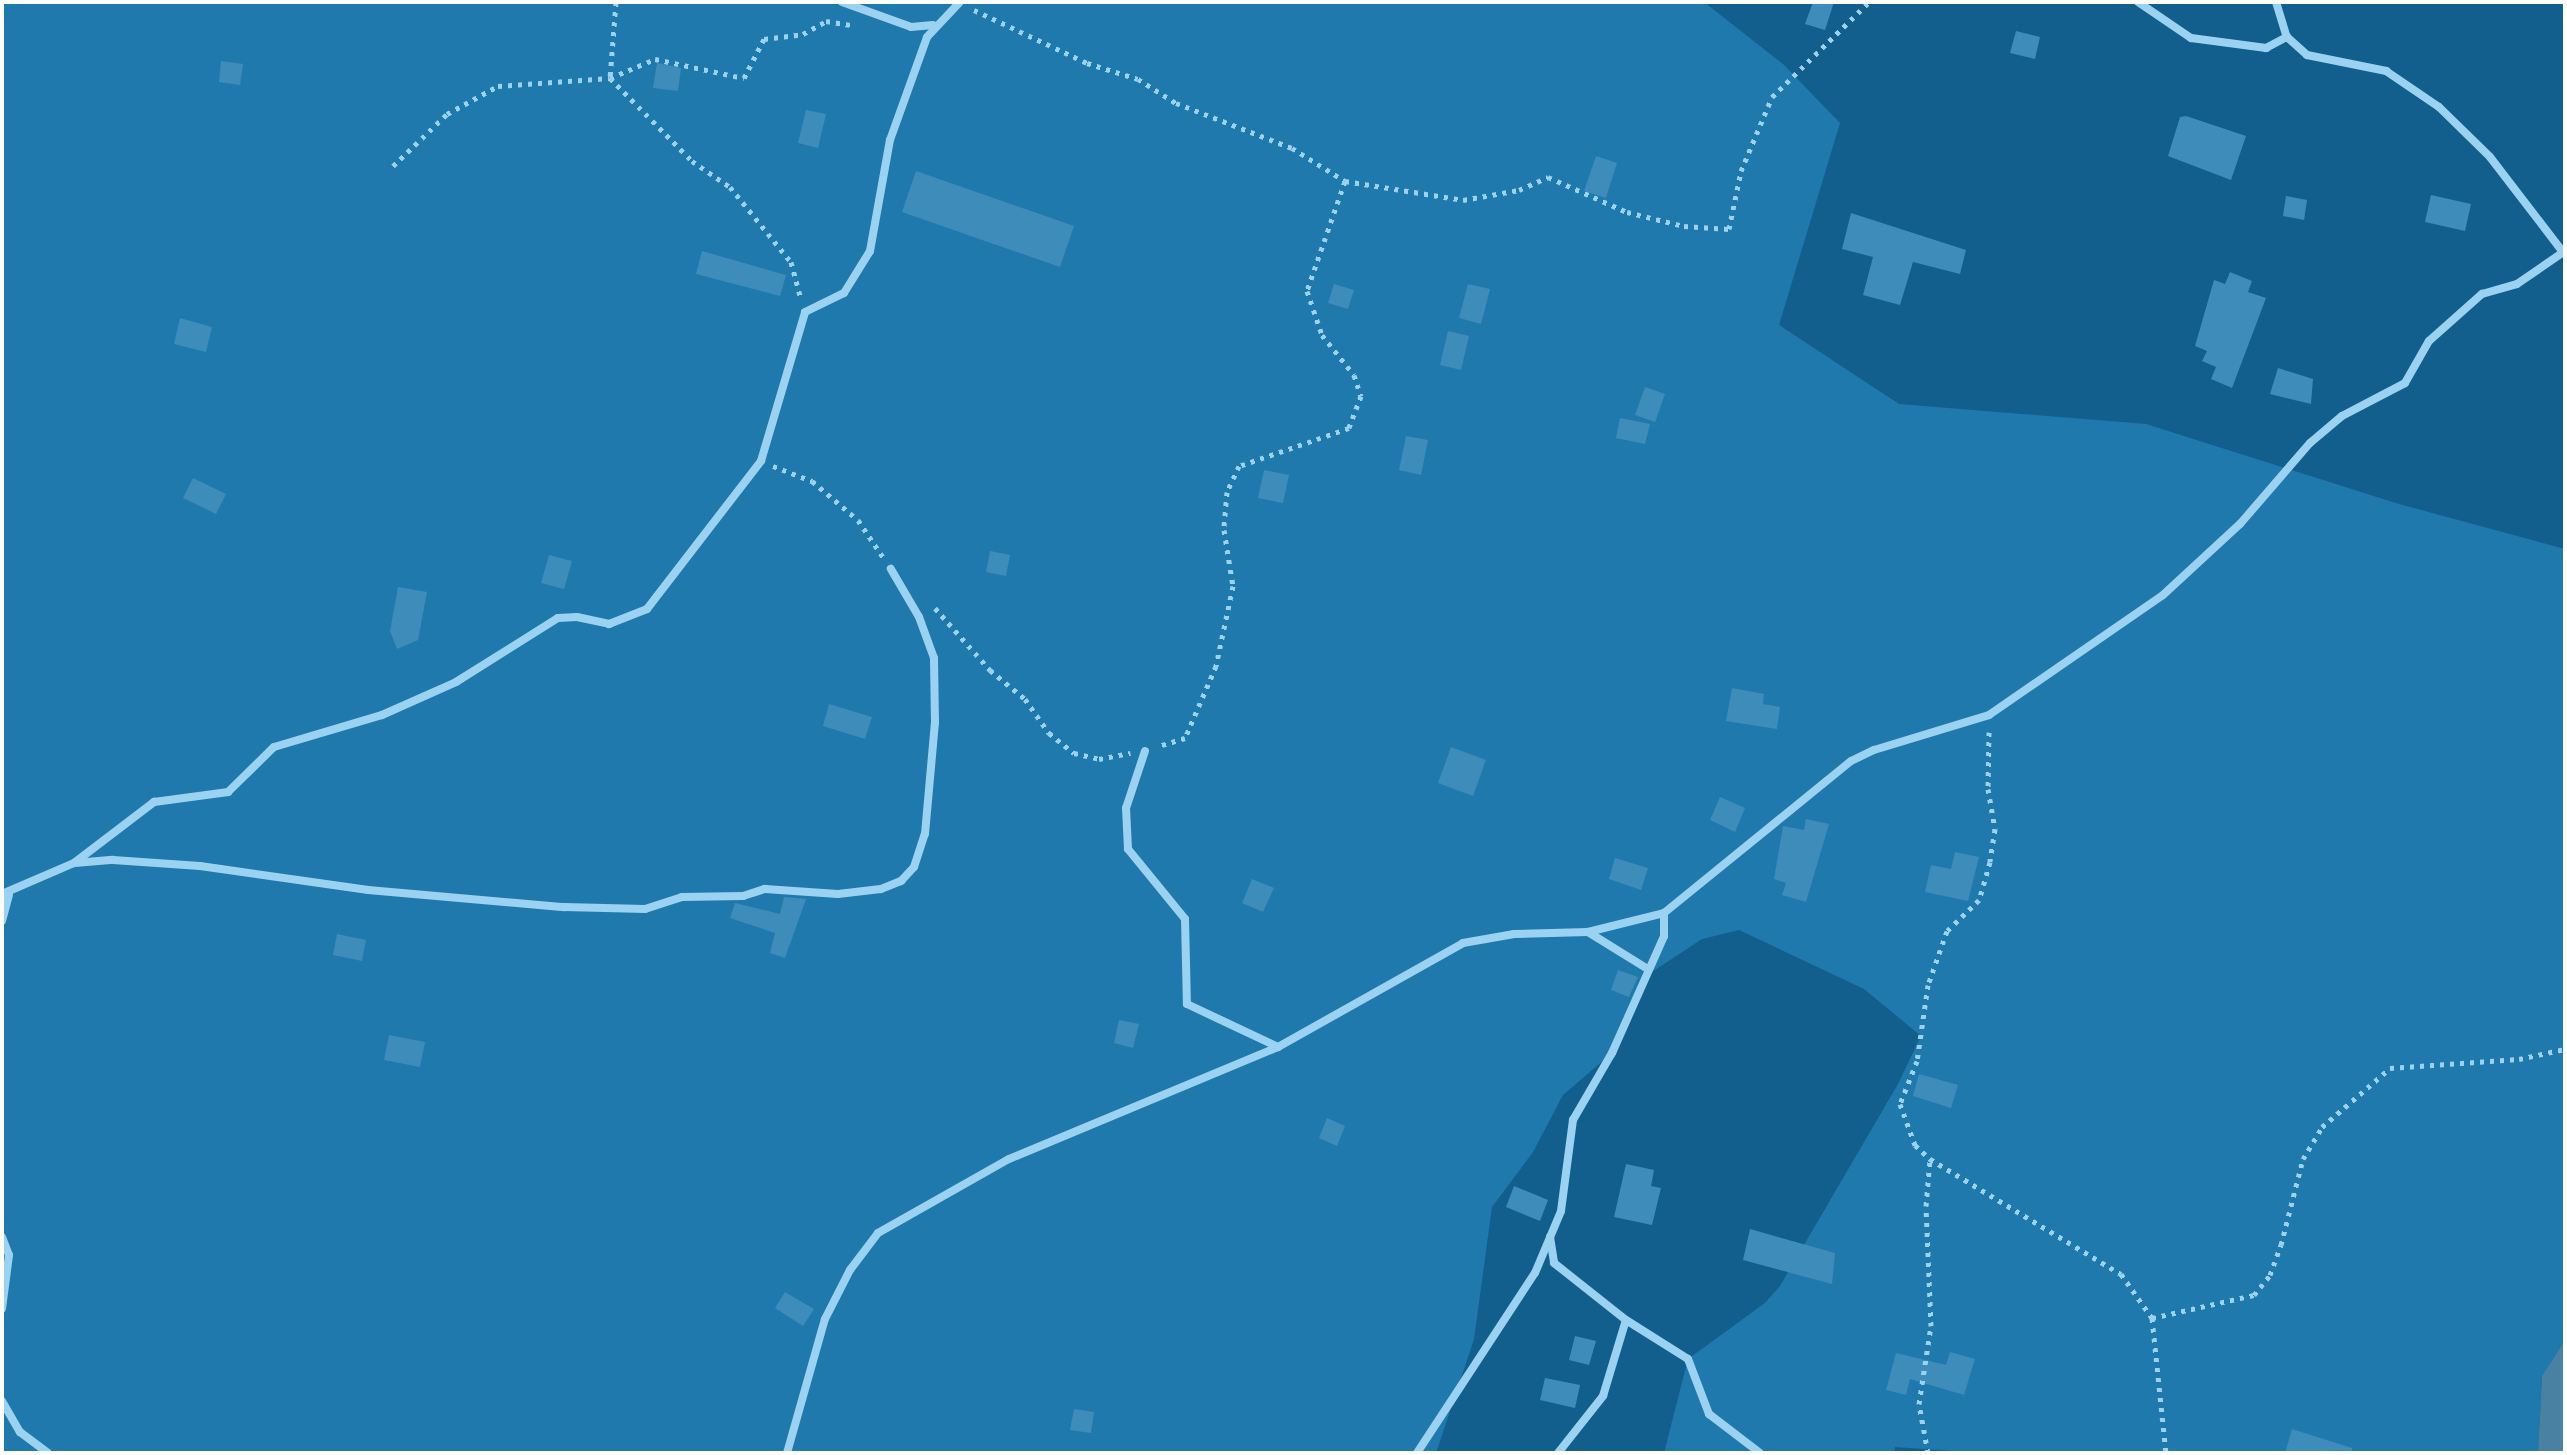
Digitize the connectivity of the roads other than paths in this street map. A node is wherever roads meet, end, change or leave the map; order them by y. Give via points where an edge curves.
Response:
1 (842, 2) edge
2 (2138, 2) edge
3 (2276, 2) edge
4 (959, 3) edge
5 (933, 25) junction
6 (2287, 37) junction
7 (2564, 251) edge
8 (891, 569) road end
9 (1145, 751) road end
10 (74, 863) junction
11 (5, 894) edge
12 (1664, 913) junction
13 (2, 921) edge
14 (1588, 932) junction
15 (1648, 969) junction
16 (1278, 1047) junction
17 (1550, 1236) junction
18 (2, 1237) edge
19 (2, 1309) edge
20 (1626, 1320) junction
21 (2, 1401) edge
22 (48, 1453) edge
23 (787, 1453) edge
24 (1417, 1453) edge
25 (1558, 1453) edge
26 (1760, 1453) edge

1 - 5 street via 911,27
2 - 6 street via 2191,38 2266,48
3 - 6 street
4 - 5 street via 949,18
5 - 10 street via 890,140 870,251 844,293 805,312 761,461 647,609 609,624 558,618 444,688 382,715 274,747 228,792 154,802
6 - 7 street via 2307,55 2386,71 2439,107 2490,157
7 - 12 street via 2517,284 2482,294 2429,341 2405,383 2342,416 2310,443 2240,524 2163,595 1989,715 1851,761
8 - 10 street via 934,658 935,723 914,867 901,881 881,889 838,894 765,889 743,896 682,897 645,909 564,907 368,890 200,866
9 - 16 street via 1126,808 1128,849 1185,919 1187,1004
10 - 11 street
11 - 13 street
12 - 14 street
12 - 15 street via 1664,936
14 - 15 street
14 - 16 street via 1514,934 1463,943
15 - 17 street via 1612,1053 1573,1120 1561,1211
16 - 23 street via 1009,1159 878,1233 850,1270 825,1319
17 - 20 street via 1554,1263
17 - 24 street via 1535,1273
18 - 19 street via 9,1255
20 - 25 street via 1603,1396
20 - 26 street via 1688,1359 1709,1414
21 - 22 street via 20,1432

